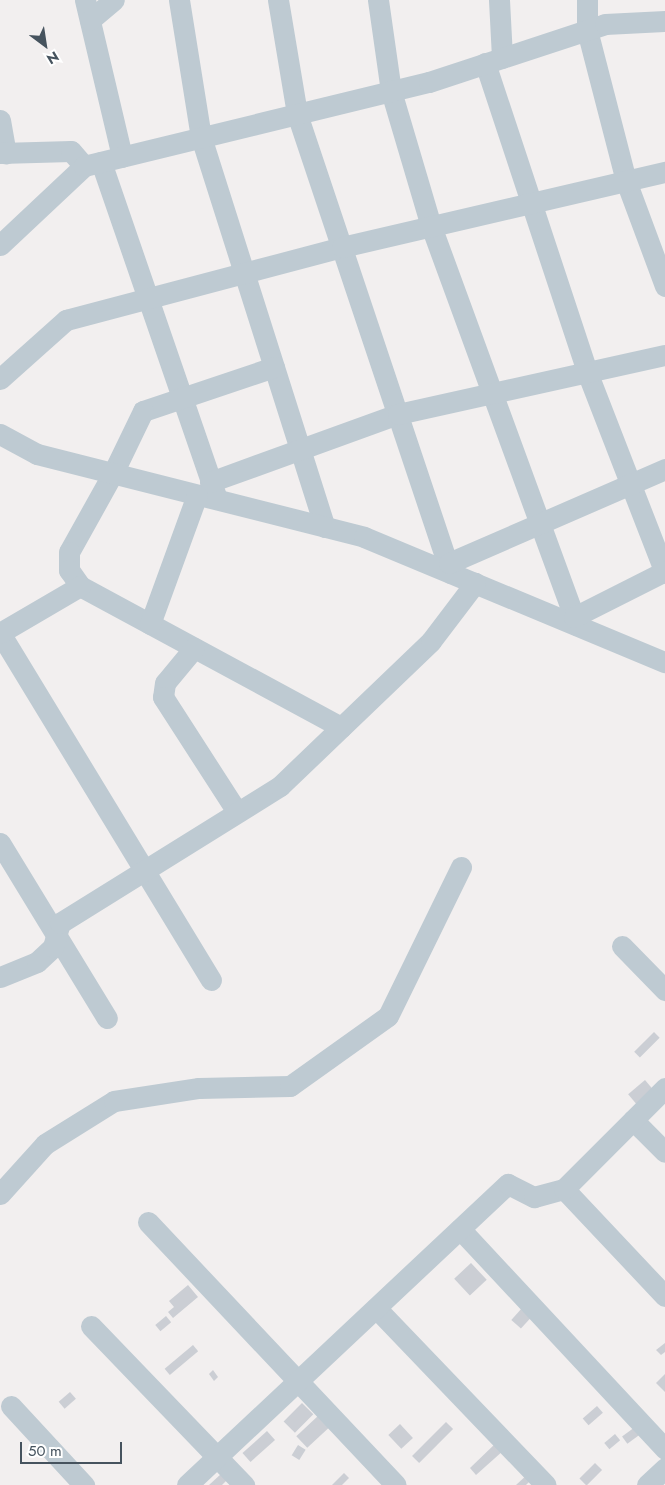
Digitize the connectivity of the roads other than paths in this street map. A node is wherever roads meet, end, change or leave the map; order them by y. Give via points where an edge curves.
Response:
1 (114, 0) edge
2 (179, 0) edge
3 (278, 0) edge
4 (378, 0) edge
5 (499, 0) edge
6 (587, 0) edge
7 (87, 10) edge
8 (665, 21) edge
9 (587, 30) junction
10 (494, 60) junction
11 (391, 91) junction
12 (298, 114) junction
13 (0, 120) edge
14 (201, 137) junction
15 (3, 153) edge
16 (122, 157) junction
17 (92, 164) junction
18 (665, 172) edge
19 (626, 181) junction
20 (531, 203) junction
21 (431, 226) junction
22 (0, 245) edge
23 (342, 247) junction
24 (244, 273) junction
25 (665, 286) edge
26 (148, 298) junction
27 (665, 355) edge
28 (274, 367) junction
29 (588, 372) junction
30 (0, 379) edge
31 (492, 393) junction
32 (182, 398) junction
33 (398, 414) junction
34 (0, 434) edge
35 (300, 450) junction
36 (665, 469) edge
37 (113, 473) junction
38 (630, 484) junction
39 (208, 492) junction
40 (540, 523) junction
41 (325, 527) junction
42 (450, 568) junction
43 (665, 572) edge
44 (476, 583) junction
45 (80, 586) junction
46 (575, 621) junction
47 (150, 624) junction
48 (0, 633) edge
49 (194, 648) junction
50 (665, 662) edge
51 (341, 727) junction
52 (237, 812) junction
53 (1, 848) edge
54 (460, 867) dead end
55 (144, 870) junction
56 (56, 935) junction
57 (622, 946) dead end
58 (0, 977) edge
59 (211, 980) dead end
60 (665, 990) edge
61 (107, 1018) dead end
62 (665, 1088) edge
63 (633, 1120) junction
64 (665, 1152) edge
65 (564, 1189) junction
66 (0, 1194) edge
67 (148, 1222) dead end
68 (460, 1229) junction
69 (661, 1283) edge
70 (376, 1308) junction
71 (91, 1326) dead end
72 (298, 1381) junction
73 (11, 1406) dead end
74 (665, 1449) edge
75 (217, 1457) junction
76 (665, 1468) edge
77 (84, 1485) edge
78 (187, 1485) edge
79 (244, 1485) edge
80 (396, 1485) edge
81 (546, 1485) edge
82 (647, 1485) edge

1 - 7 street
2 - 14 street
3 - 12 street
4 - 11 street
5 - 10 street
6 - 9 street
7 - 16 street
8 - 9 street via 605,24
9 - 10 street
9 - 19 street
10 - 11 street
10 - 20 street
11 - 12 street
11 - 21 street
12 - 14 street
12 - 23 street
13 - 15 street
14 - 16 street
14 - 24 street
15 - 17 street via 71,151
16 - 17 street
17 - 22 street
17 - 26 street
18 - 19 street
19 - 20 street
19 - 25 street
20 - 21 street
20 - 29 street
21 - 23 street
21 - 31 street
23 - 24 street
23 - 33 street
24 - 26 street
24 - 28 street
26 - 30 street via 66,320
26 - 32 street
27 - 29 street
28 - 32 street
28 - 35 street
29 - 31 street
29 - 38 street
31 - 33 street
31 - 40 street
32 - 37 street via 143,411
32 - 39 street
33 - 35 street
33 - 42 street
34 - 37 street via 37,454
35 - 39 street
35 - 41 street
36 - 38 street
37 - 39 street
37 - 45 street via 69,552 69,570
38 - 40 street
38 - 43 street
39 - 41 street
39 - 47 street
40 - 42 street
40 - 46 street
41 - 42 street via 364,537
42 - 44 street
43 - 46 street
44 - 46 street
44 - 51 street via 431,641
45 - 47 street
45 - 48 street
46 - 50 street
47 - 49 street
48 - 55 street
49 - 51 street
49 - 52 street via 165,683 163,697
51 - 52 street via 280,786
52 - 55 street
53 - 56 street
54 - 66 street via 388,1016 290,1086 199,1088 114,1101 45,1144
55 - 56 street via 60,923
55 - 59 street
56 - 58 street via 53,947 37,962
56 - 61 street
57 - 60 street
62 - 63 street
63 - 64 street
63 - 65 street
65 - 68 street via 534,1197 508,1184
65 - 69 street
67 - 72 street
68 - 70 street
68 - 74 street
70 - 72 street
70 - 81 street
71 - 75 street
72 - 75 street
72 - 80 street
73 - 77 street
75 - 78 street
75 - 79 street
76 - 82 street

